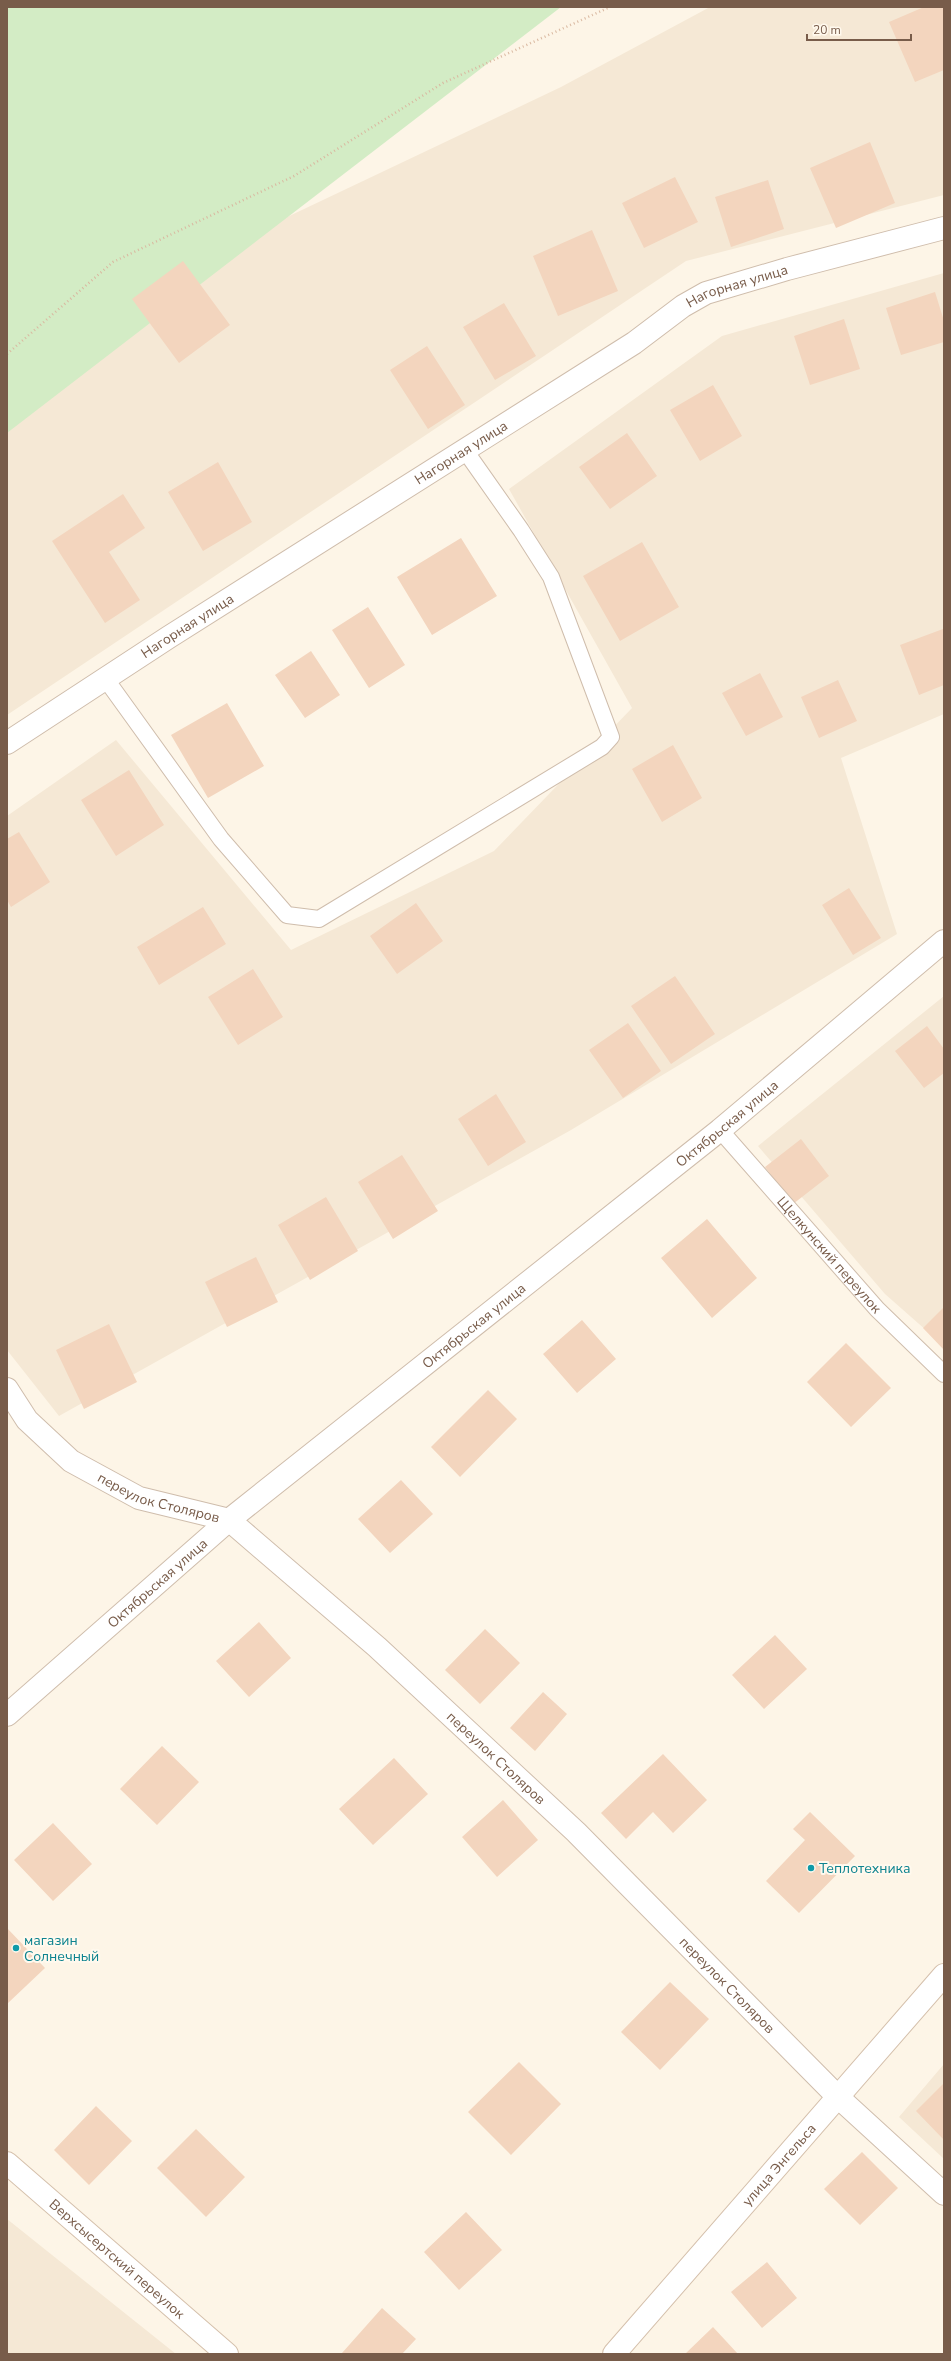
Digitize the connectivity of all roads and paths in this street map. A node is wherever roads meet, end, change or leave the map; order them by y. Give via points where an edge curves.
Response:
1 (610, 7) edge
2 (944, 228) edge
3 (7, 354) edge
4 (464, 449) junction
5 (105, 678) junction
6 (7, 743) edge
7 (944, 941) edge
8 (720, 1130) junction
9 (944, 1374) edge
10 (7, 1389) edge
11 (229, 1520) junction
12 (7, 1715) edge
13 (944, 1975) edge
14 (838, 2097) junction
15 (7, 2163) edge
16 (944, 2194) edge
17 (227, 2354) edge
18 (614, 2354) edge

1 - 3 path via 443,83 294,176 113,262
2 - 4 street, Нагорная улица via 706,293 683,306 634,343
4 - 5 street, Нагорная улица
4 - 5 lane via 551,578 612,737 602,747 319,919 287,915 221,839
5 - 6 street, Нагорная улица
7 - 8 street, Октябрьская улица
8 - 9 lane, Щелкунский переулок via 877,1309
8 - 11 street, Октябрьская улица
10 - 11 street, переулок Столяров via 27,1420 71,1461 140,1498
11 - 12 street, Октябрьская улица
11 - 14 street, переулок Столяров via 377,1648 570,1826
13 - 14 street, улица Энгельса
14 - 16 street, переулок Столяров
14 - 18 street, улица Энгельса
15 - 17 street, Верхсысертский переулок

